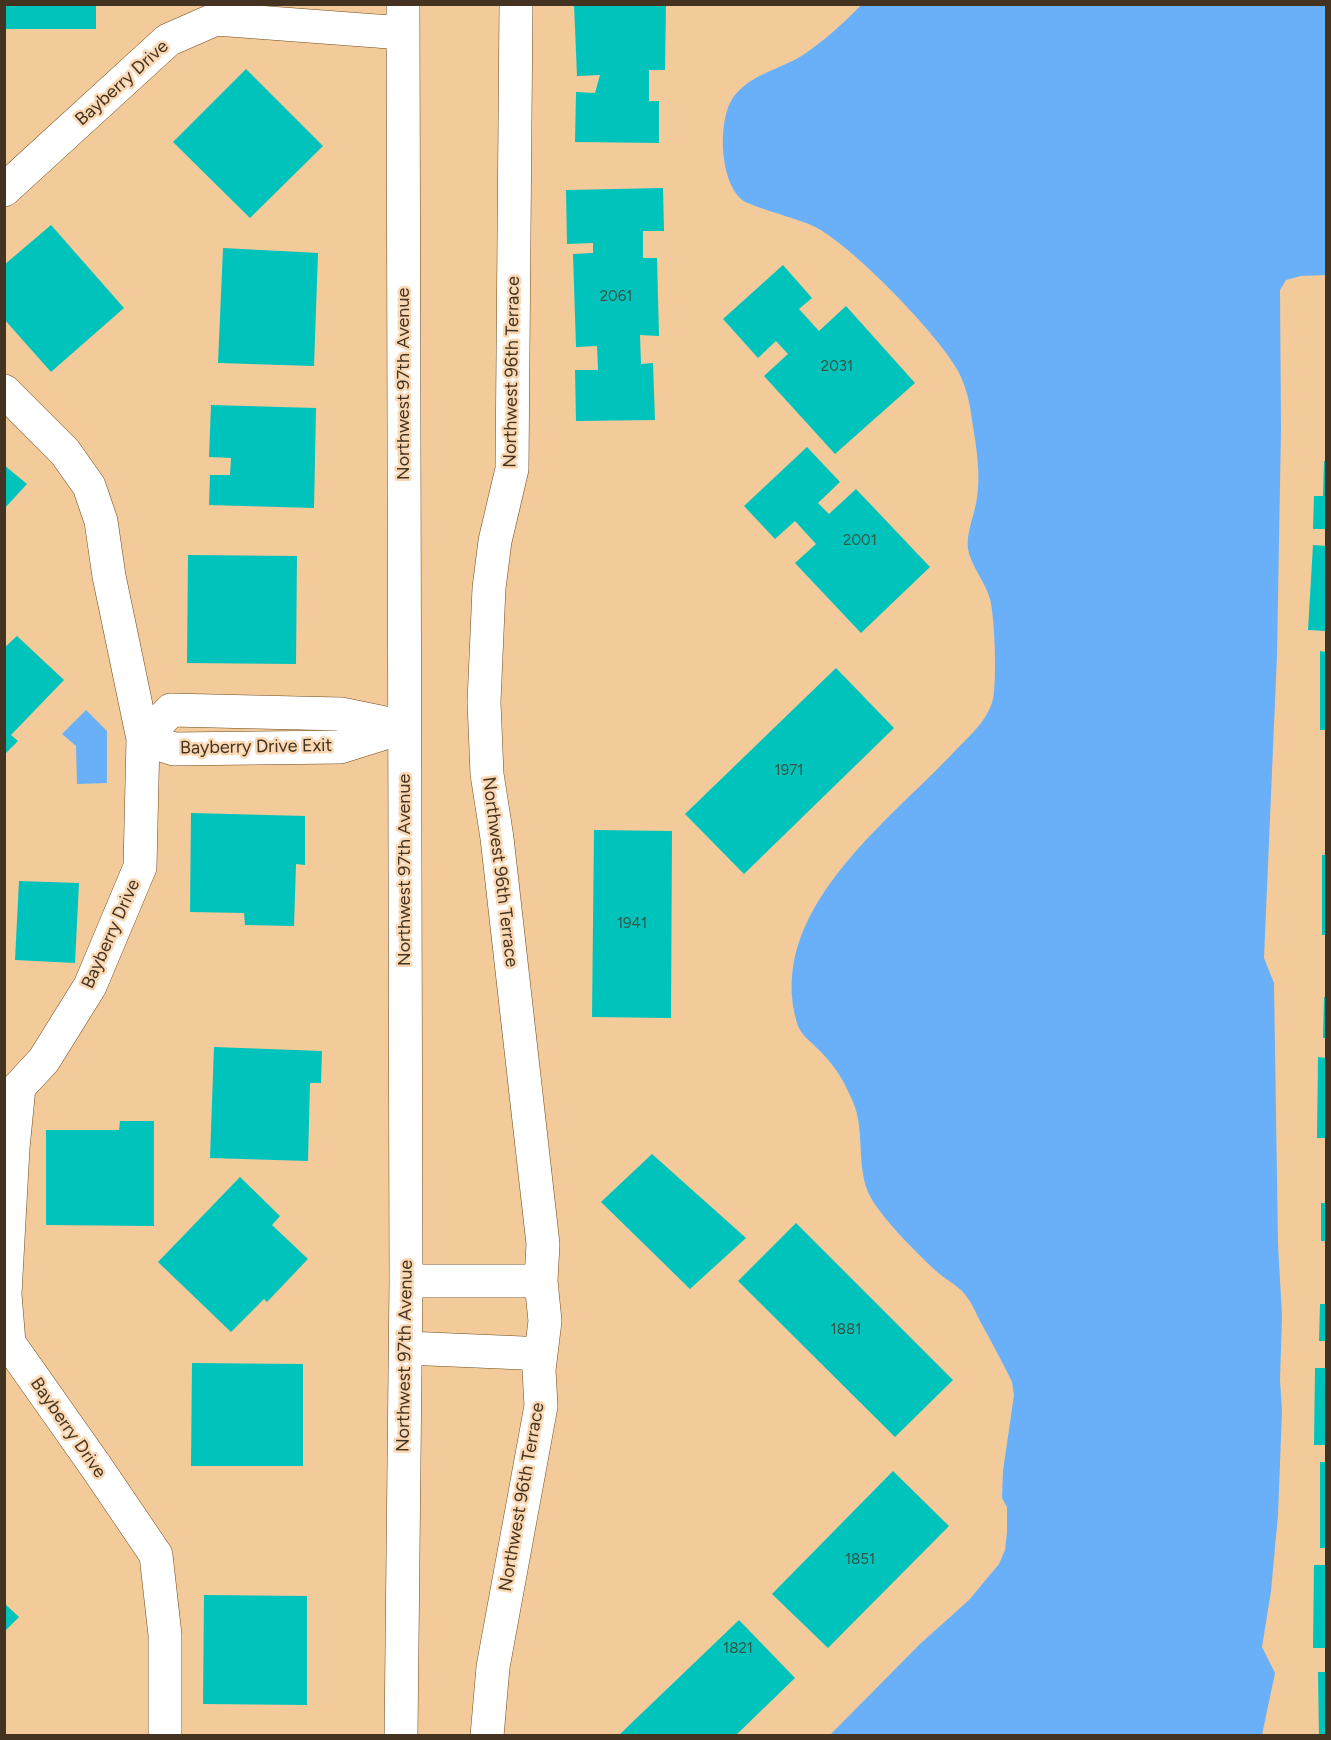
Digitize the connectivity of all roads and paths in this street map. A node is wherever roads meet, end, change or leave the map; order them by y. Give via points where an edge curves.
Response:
1 (516, 4) edge
2 (403, 19) edge
3 (4, 190) edge
4 (4, 391) edge
5 (404, 727) junction
6 (143, 739) junction
7 (406, 1281) junction
8 (541, 1281) junction
9 (405, 1348) junction
10 (540, 1356) junction
11 (165, 1736) edge
12 (401, 1736) edge
13 (487, 1736) edge

1 - 8 street, Northwest 96th Terrace via 512,469 495,541 489,588 484,702 487,774 543,1244
2 - 3 street, Bayberry Drive via 216,19 168,40
2 - 5 street, Northwest 97th Avenue
4 - 6 street, Bayberry Drive via 65,452 89,486 101,521
5 - 6 street via 341,714 171,710
5 - 7 street, Northwest 97th Avenue
6 - 11 street, Bayberry Drive via 140,867 90,986 44,1060 19,1087 5,1294 9,1343 156,1555 165,1635
7 - 8 street
7 - 9 street, Northwest 97th Avenue
8 - 10 street, Northwest 96th Terrace via 545,1321
9 - 10 street
9 - 12 street, Northwest 97th Avenue
10 - 13 street, Northwest 96th Terrace via 541,1406 492,1667

